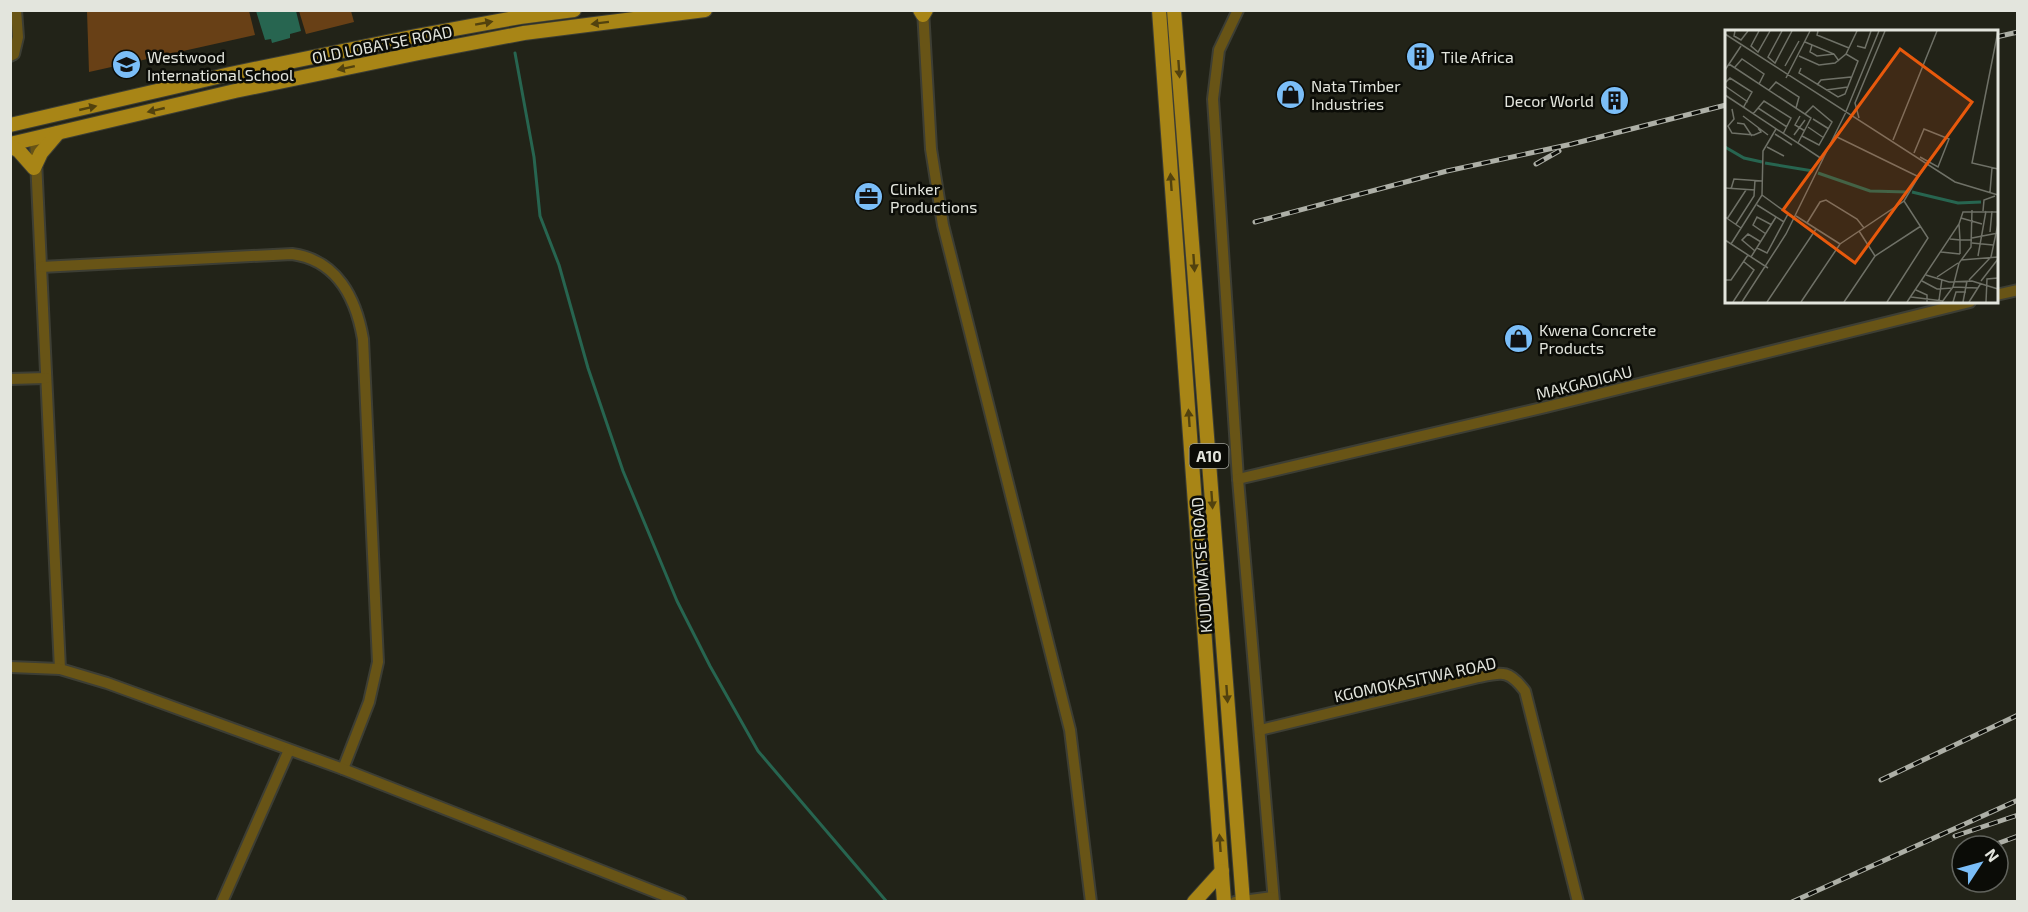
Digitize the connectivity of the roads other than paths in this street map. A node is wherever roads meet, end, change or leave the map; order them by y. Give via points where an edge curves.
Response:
1 (16, 10) edge
2 (574, 10) edge
3 (705, 10) edge
4 (1174, 10) edge
5 (1238, 10) edge
6 (923, 12) edge
7 (1158, 12) edge
8 (658, 13) edge
9 (10, 56) edge
10 (56, 115) junction
11 (14, 124) edge
12 (58, 133) junction
13 (35, 139) junction
14 (10, 145) edge
15 (34, 168) junction
16 (41, 267) junction
17 (2018, 290) edge
18 (1998, 295) edge
19 (1966, 303) edge
20 (46, 378) junction
21 (10, 379) edge
22 (1238, 479) junction
23 (10, 667) edge
24 (60, 669) junction
25 (1260, 730) junction
26 (289, 750) junction
27 (343, 769) junction
28 (1222, 871) junction
29 (1273, 899) edge
30 (1240, 901) edge
31 (222, 902) edge
32 (681, 902) edge
33 (1091, 902) edge
34 (1194, 902) edge
35 (1224, 902) edge
36 (1578, 902) edge

1 - 9 street via 18,37
10 -> 2 main road, OLD LOBATSE ROAD via 416,36
3 - 8 main road, OLD LOBATSE ROAD
4 -> 30 main road, KUDUMATSE ROAD / A10
5 - 22 street via 1219,50 1213,99
6 - 33 street via 931,149 943,225 1070,730
28 -> 7 main road, KUDUMATSE ROAD / A10
8 -> 12 main road, OLD LOBATSE ROAD via 418,53
10 - 11 main road, OLD LOBATSE ROAD
10 - 13 main road
11 - 13 main road
12 - 13 main road, OLD LOBATSE ROAD
12 - 15 main road
13 - 14 main road, OLD LOBATSE ROAD
13 - 15 street
14 - 15 main road
15 - 16 street
16 - 20 street
16 - 27 street via 292,254 304,256 334,274 348,290 359,312 363,339 378,662 369,702
17 - 18 street
19 - 22 street, MAKGADIGAU
20 - 21 street
20 - 24 street
22 - 25 street
23 - 24 street
24 - 26 street
25 - 29 street
25 - 36 street, KGOMOKASITWA ROAD via 1479,677 1501,673 1514,677 1525,691
26 - 27 street
26 - 31 street
27 - 32 street
28 - 34 main road
28 - 35 main road, KUDUMATSE ROAD / A10
29 - 30 street

